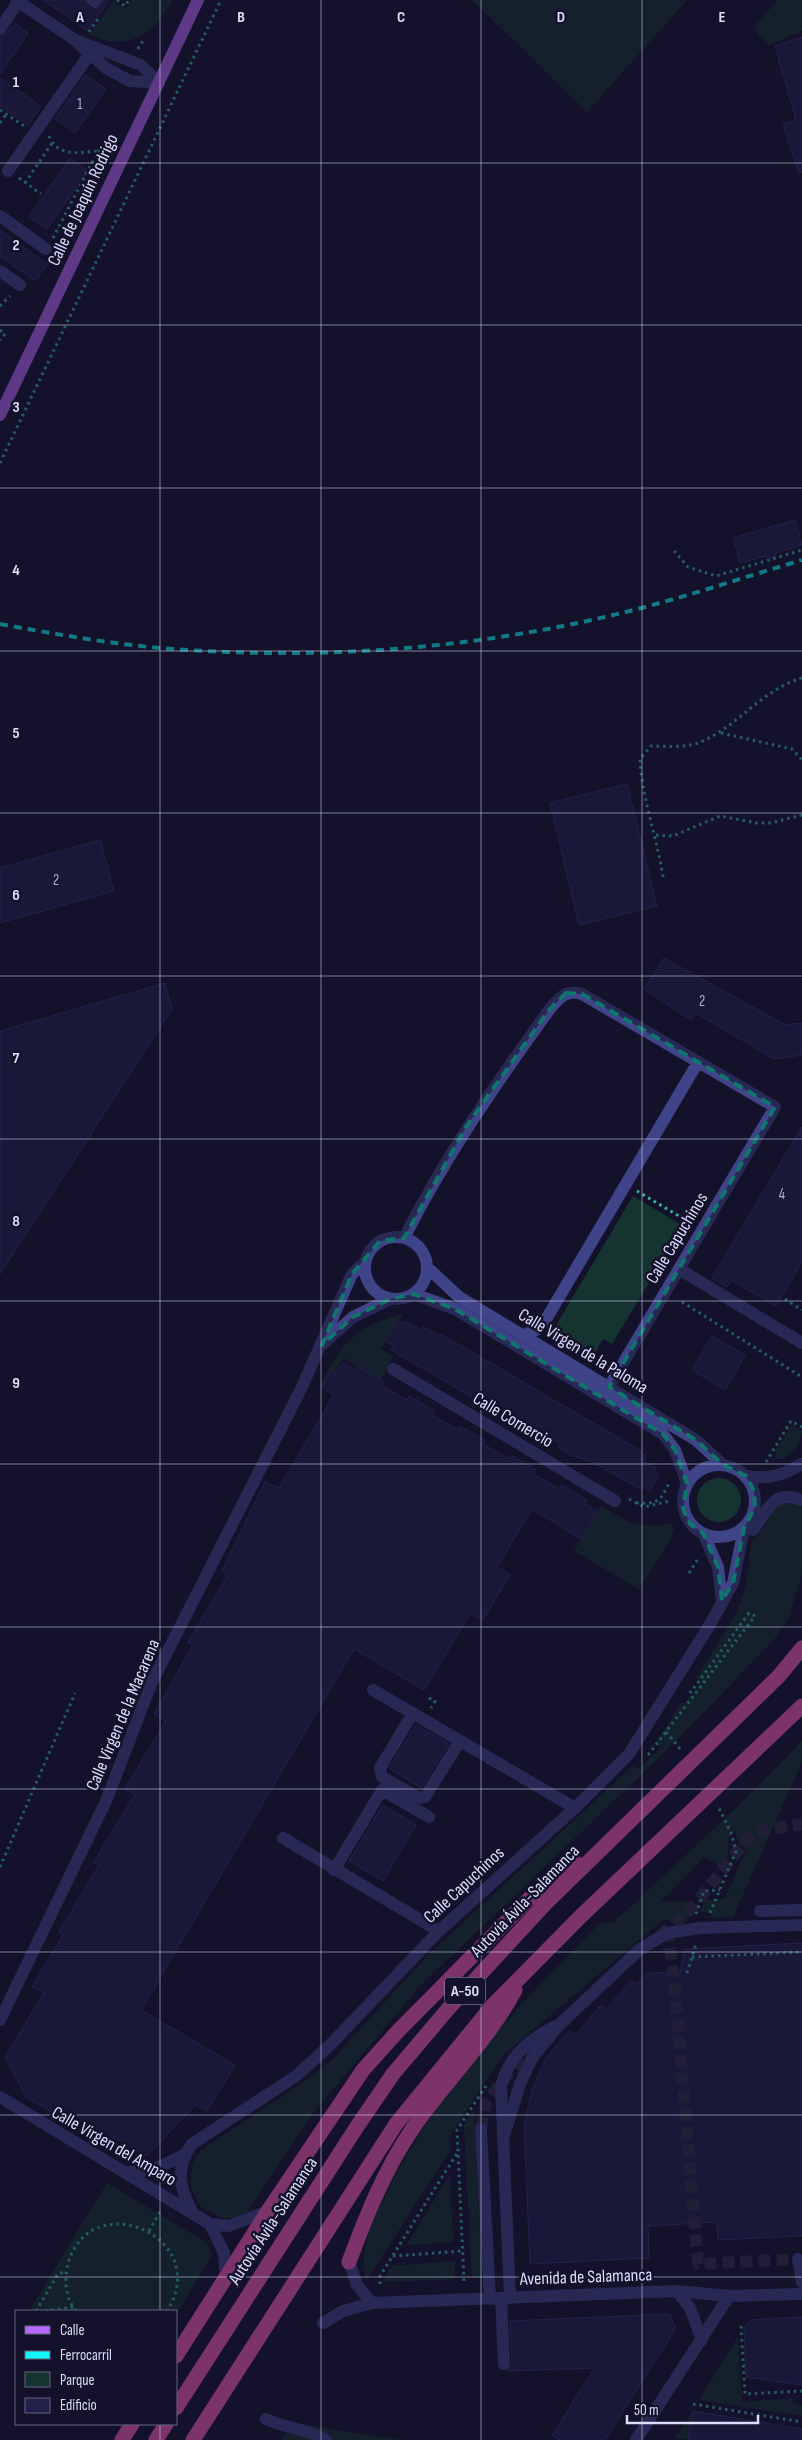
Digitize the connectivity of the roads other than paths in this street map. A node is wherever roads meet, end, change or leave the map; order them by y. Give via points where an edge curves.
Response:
1 (198, 0) edge
2 (17, 1) edge
3 (0, 29) edge
4 (78, 41) junction
5 (89, 54) junction
6 (159, 83) junction
7 (8, 171) dead end
8 (0, 216) edge
9 (46, 250) road end
10 (0, 271) edge
11 (20, 285) dead end
12 (0, 415) edge
13 (698, 1062) junction
14 (404, 1238) junction
15 (366, 1261) junction
16 (427, 1268) junction
17 (679, 1269) junction
18 (414, 1294) junction
19 (390, 1299) junction
20 (524, 1335) junction
21 (802, 1343) edge
22 (322, 1345) junction
23 (394, 1370) dead end
24 (609, 1387) junction
25 (722, 1464) junction
26 (802, 1464) edge
27 (746, 1476) junction
28 (687, 1483) junction
29 (802, 1494) edge
30 (616, 1500) dead end
31 (802, 1500) edge
32 (755, 1507) junction
33 (744, 1528) junction
34 (703, 1534) junction
35 (740, 1545) junction
36 (722, 1601) junction
37 (802, 1648) edge
38 (373, 1690) dead end
39 (802, 1706) edge
40 (413, 1713) junction
41 (460, 1741) junction
42 (575, 1808) junction
43 (429, 1817) dead end
44 (614, 1836) junction
45 (283, 1838) dead end
46 (334, 1870) junction
47 (802, 1910) edge
48 (760, 1911) dead end
49 (802, 1926) edge
50 (439, 1931) junction
51 (521, 1980) junction
52 (0, 2020) edge
53 (560, 2024) junction
54 (0, 2097) edge
55 (481, 2129) tunnel mouth
56 (503, 2139) junction
57 (185, 2154) junction
58 (123, 2172) junction
59 (268, 2211) junction
60 (192, 2212) junction
61 (210, 2224) junction
62 (798, 2259) dead end
63 (349, 2262) joint
64 (226, 2278) junction
65 (802, 2282) edge
66 (676, 2291) junction
67 (802, 2294) edge
68 (730, 2296) junction
69 (500, 2298) junction
70 (372, 2303) junction
71 (323, 2323) dead end
72 (702, 2340) junction
73 (178, 2353) edge
74 (504, 2364) dead end
75 (178, 2405) edge
76 (266, 2419) dead end
77 (131, 2425) edge
78 (165, 2425) edge
79 (122, 2440) edge
80 (156, 2440) edge
81 (193, 2440) edge
82 (326, 2440) edge
83 (636, 2440) edge

1 - 6 main road, Calle de Joaquín Rodrigo
2 - 3 street
2 - 4 street
4 - 5 street
4 - 6 street via 141,65
5 - 6 street via 130,82
5 - 7 street
6 - 12 main road, Calle de Joaquín Rodrigo
8 - 9 street
10 - 11 street
13 - 14 street via 582,994 572,992 560,997 466,1127
13 - 17 street, Calle Capuchinos via 775,1107
13 - 20 street via 545,1321
14 - 15 street via 380,1241
14 - 16 street via 416,1244 424,1255
15 - 19 street via 366,1277 375,1292
15 - 22 street, Calle Virgen de la Macarena via 352,1274
16 - 18 street via 424,1282
16 - 20 street, Calle Virgen de la Paloma via 459,1297
17 - 21 street
17 - 24 street, Calle Capuchinos
18 - 19 street
18 - 28 street, Calle Virgen de la Paloma via 455,1308 663,1434 675,1450
19 - 22 street, Calle Virgen de la Macarena via 353,1317
20 - 24 street, Calle Virgen de la Paloma
22 - 52 street, Calle Virgen de la Macarena via 152,1682 106,1801
23 - 30 street, Calle Comercio
24 - 25 street, Calle Virgen de la Paloma via 696,1440
25 - 27 street
25 - 28 street via 696,1472
26 - 27 street via 775,1477
27 - 32 street via 754,1491
28 - 34 street via 682,1496 684,1509 690,1524
29 - 32 street via 774,1494
31 - 35 street via 775,1500
32 - 33 street
33 - 34 street via 717,1538
33 - 35 street, Calle Capuchinos
34 - 36 street via 718,1567
35 - 36 street, Calle Capuchinos via 733,1583
36 - 42 street, Calle Capuchinos via 629,1754
37 - 44 highway, Autovía Ávila-Salamanca / A-50 via 779,1676
38 - 40 street
39 - 51 highway, A-50 via 581,1916
40 - 41 street
40 - 41 street via 380,1768 382,1777 419,1798 425,1797
41 - 42 street
42 - 50 street, Calle Capuchinos
43 - 46 street via 382,1790
44 - 59 highway via 538,1890 399,2030 363,2070
44 - 75 highway, Autovía Ávila-Salamanca / A-50 via 545,1904 392,2074
45 - 46 street
46 - 50 street
47 - 48 street
49 - 53 street via 700,1928 667,1933 640,1949
50 - 57 street, Calle Capuchinos via 296,2076 205,2134
51 - 63 highway via 502,2016 441,2089 412,2130 369,2208
51 - 81 highway, A-50 via 493,2006 396,2124
53 - 56 street via 532,2058 520,2084
53 - 56 street via 526,2044 505,2070 500,2106
54 - 58 street, Calle Virgen del Amparo
55 - 69 street
56 - 69 street
57 - 58 street, Calle Capuchinos via 156,2169 142,2173
57 - 60 street via 181,2179 183,2194
58 - 60 street, Calle Virgen del Amparo
59 - 61 street via 229,2226
59 - 64 highway
60 - 61 street, Calle Virgen del Amparo
61 - 64 street via 224,2253
62 - 65 street
63 - 70 street via 357,2285
64 - 73 highway
66 - 68 street, Avenida de Salamanca
66 - 69 street, Avenida de Salamanca
66 - 72 street via 690,2308
67 - 68 street, Avenida de Salamanca
68 - 72 street
69 - 70 street, Avenida de Salamanca
69 - 74 street
70 - 71 street, Avenida de Salamanca via 343,2311
72 - 83 street
76 - 82 street via 285,2428 318,2434
77 - 79 highway
78 - 80 highway

